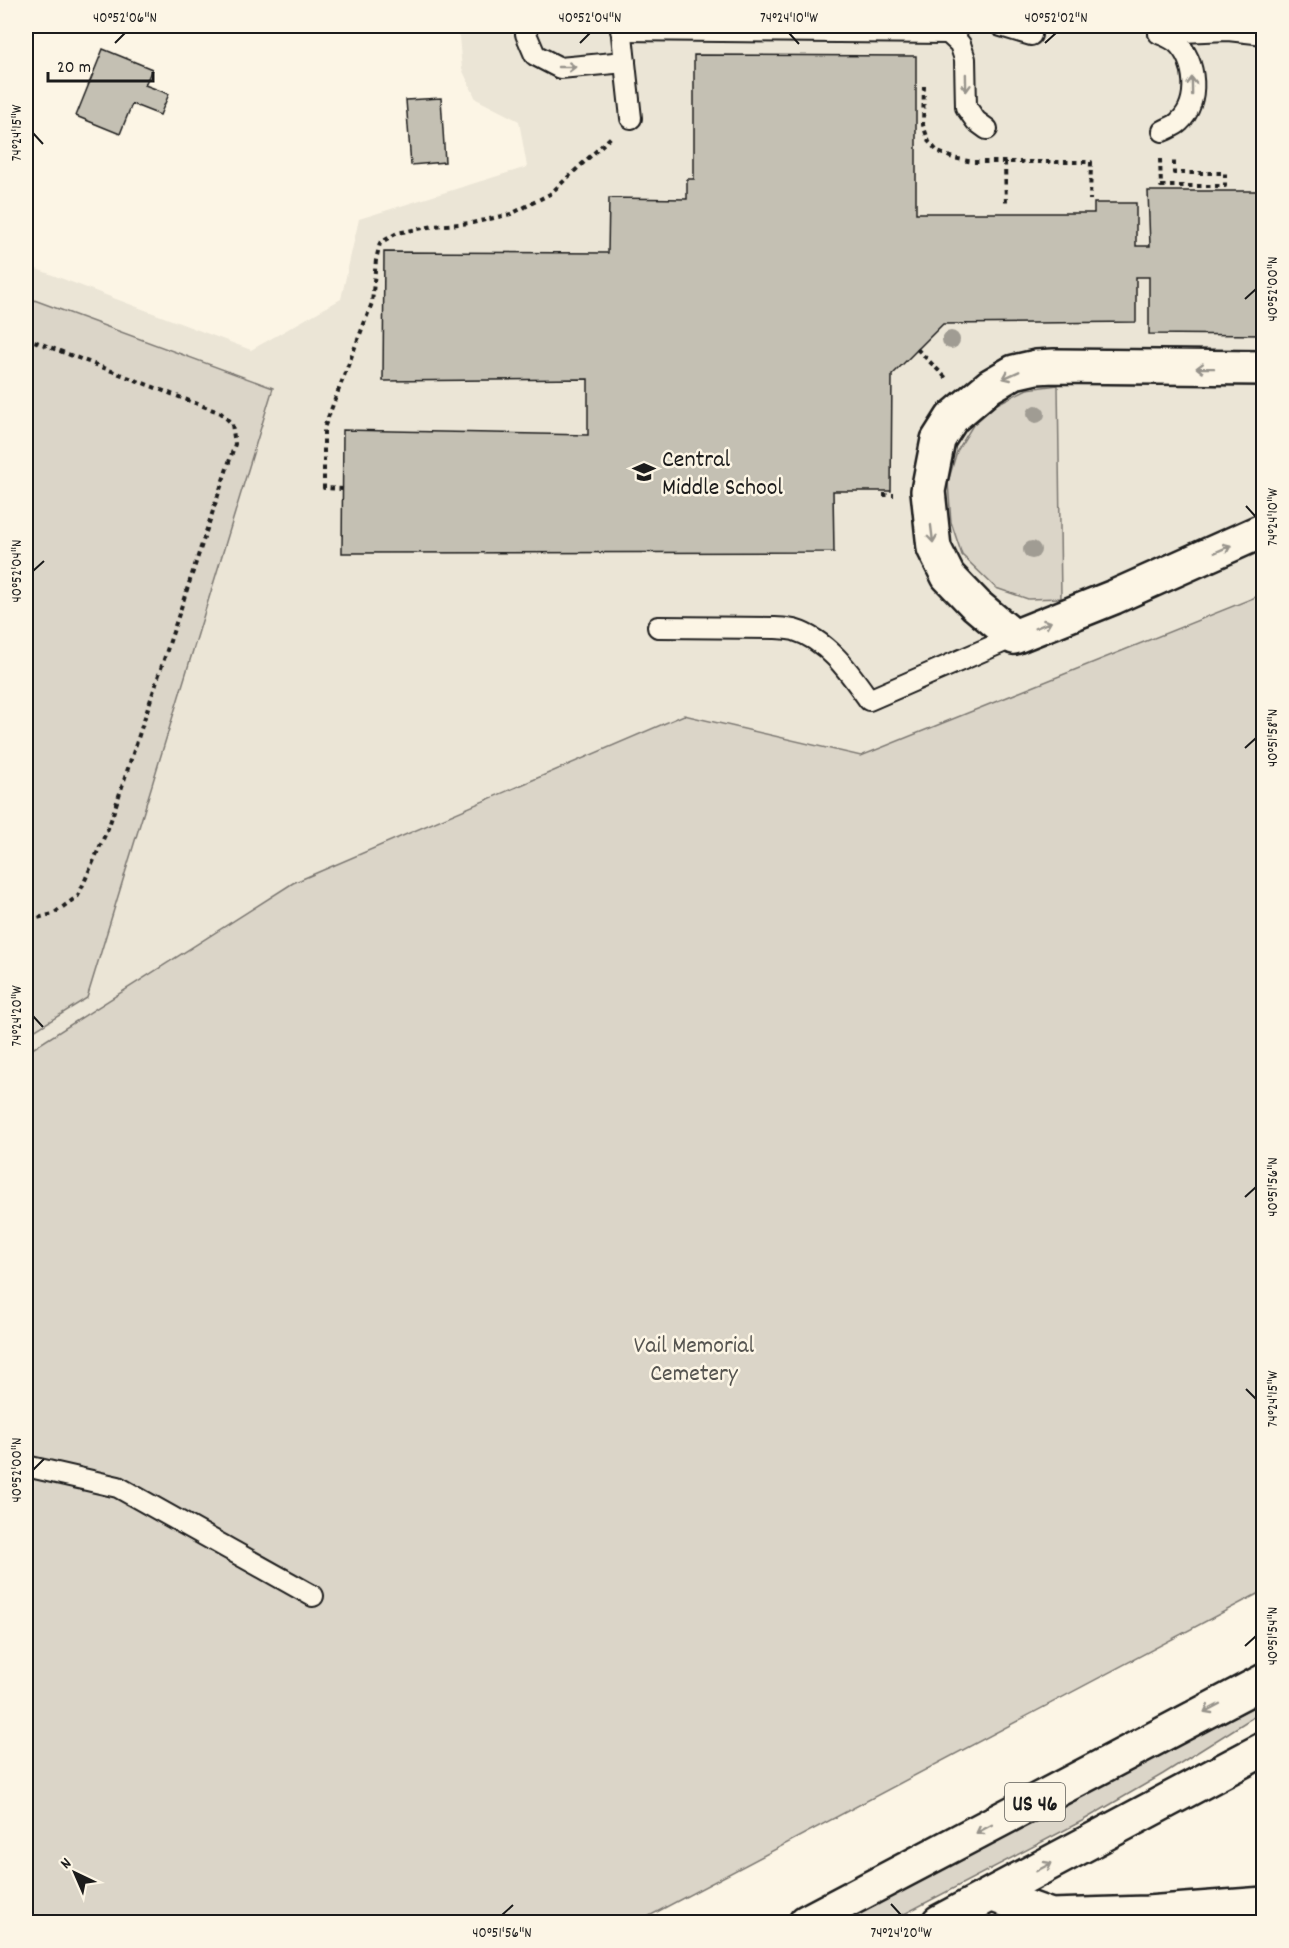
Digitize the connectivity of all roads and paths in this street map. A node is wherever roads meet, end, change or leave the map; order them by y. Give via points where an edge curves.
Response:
1 (1001, 26) edge
2 (621, 28) edge
3 (954, 29) edge
4 (526, 34) dead end
5 (1263, 34) edge
6 (1032, 35) dead end
7 (625, 63) junction
8 (631, 118) joint
9 (987, 129) dead end
10 (1163, 131) dead end
11 (1160, 159) dead end
12 (1174, 159) dead end
13 (1005, 162) dead end
14 (1091, 162) dead end
15 (1090, 200) dead end
16 (1006, 205) dead end
17 (26, 338) edge
18 (917, 349) dead end
19 (1263, 368) edge
20 (946, 379) dead end
21 (343, 489) dead end
22 (883, 495) dead end
23 (897, 495) dead end
24 (1263, 530) edge
25 (658, 627) dead end
26 (1014, 637) junction
27 (26, 921) edge
28 (26, 1466) edge
29 (313, 1596) dead end
30 (1263, 1681) edge
31 (1261, 1750) edge
32 (993, 1894) junction
33 (1263, 1904) edge
34 (1122, 1918) edge
35 (806, 1923) edge
36 (939, 1923) edge

1 - 6 lane
2 - 3 lane
2 - 7 lane
3 -> 9 lane via 965,59 966,107
4 -> 7 lane via 535,54 560,68
10 -> 5 lane via 1179,123 1190,108 1194,92 1184,51 1174,40 1159,33 1228,30
7 - 8 lane
8 - 21 path via 550,194 512,214 472,224 397,232 380,243 372,303 324,428 324,488
11 - 12 path via 1161,186 1225,186 1225,173 1174,173
13 - 16 path
14 - 15 path
17 - 27 path via 221,413 231,424 235,444 110,826 78,896 53,914
18 - 20 path
19 -> 26 main road via 1036,367 1014,372 990,386 952,418 938,440 928,491 934,548 948,576
22 - 23 path
26 -> 24 main road
25 - 26 lane via 794,630 823,645 869,700
28 - 29 lane via 118,1487
30 -> 35 main road, US 46
32 -> 31 main road, US 46
32 - 34 main road via 1051,1916
32 - 36 main road, US 46
33 - 34 main road

